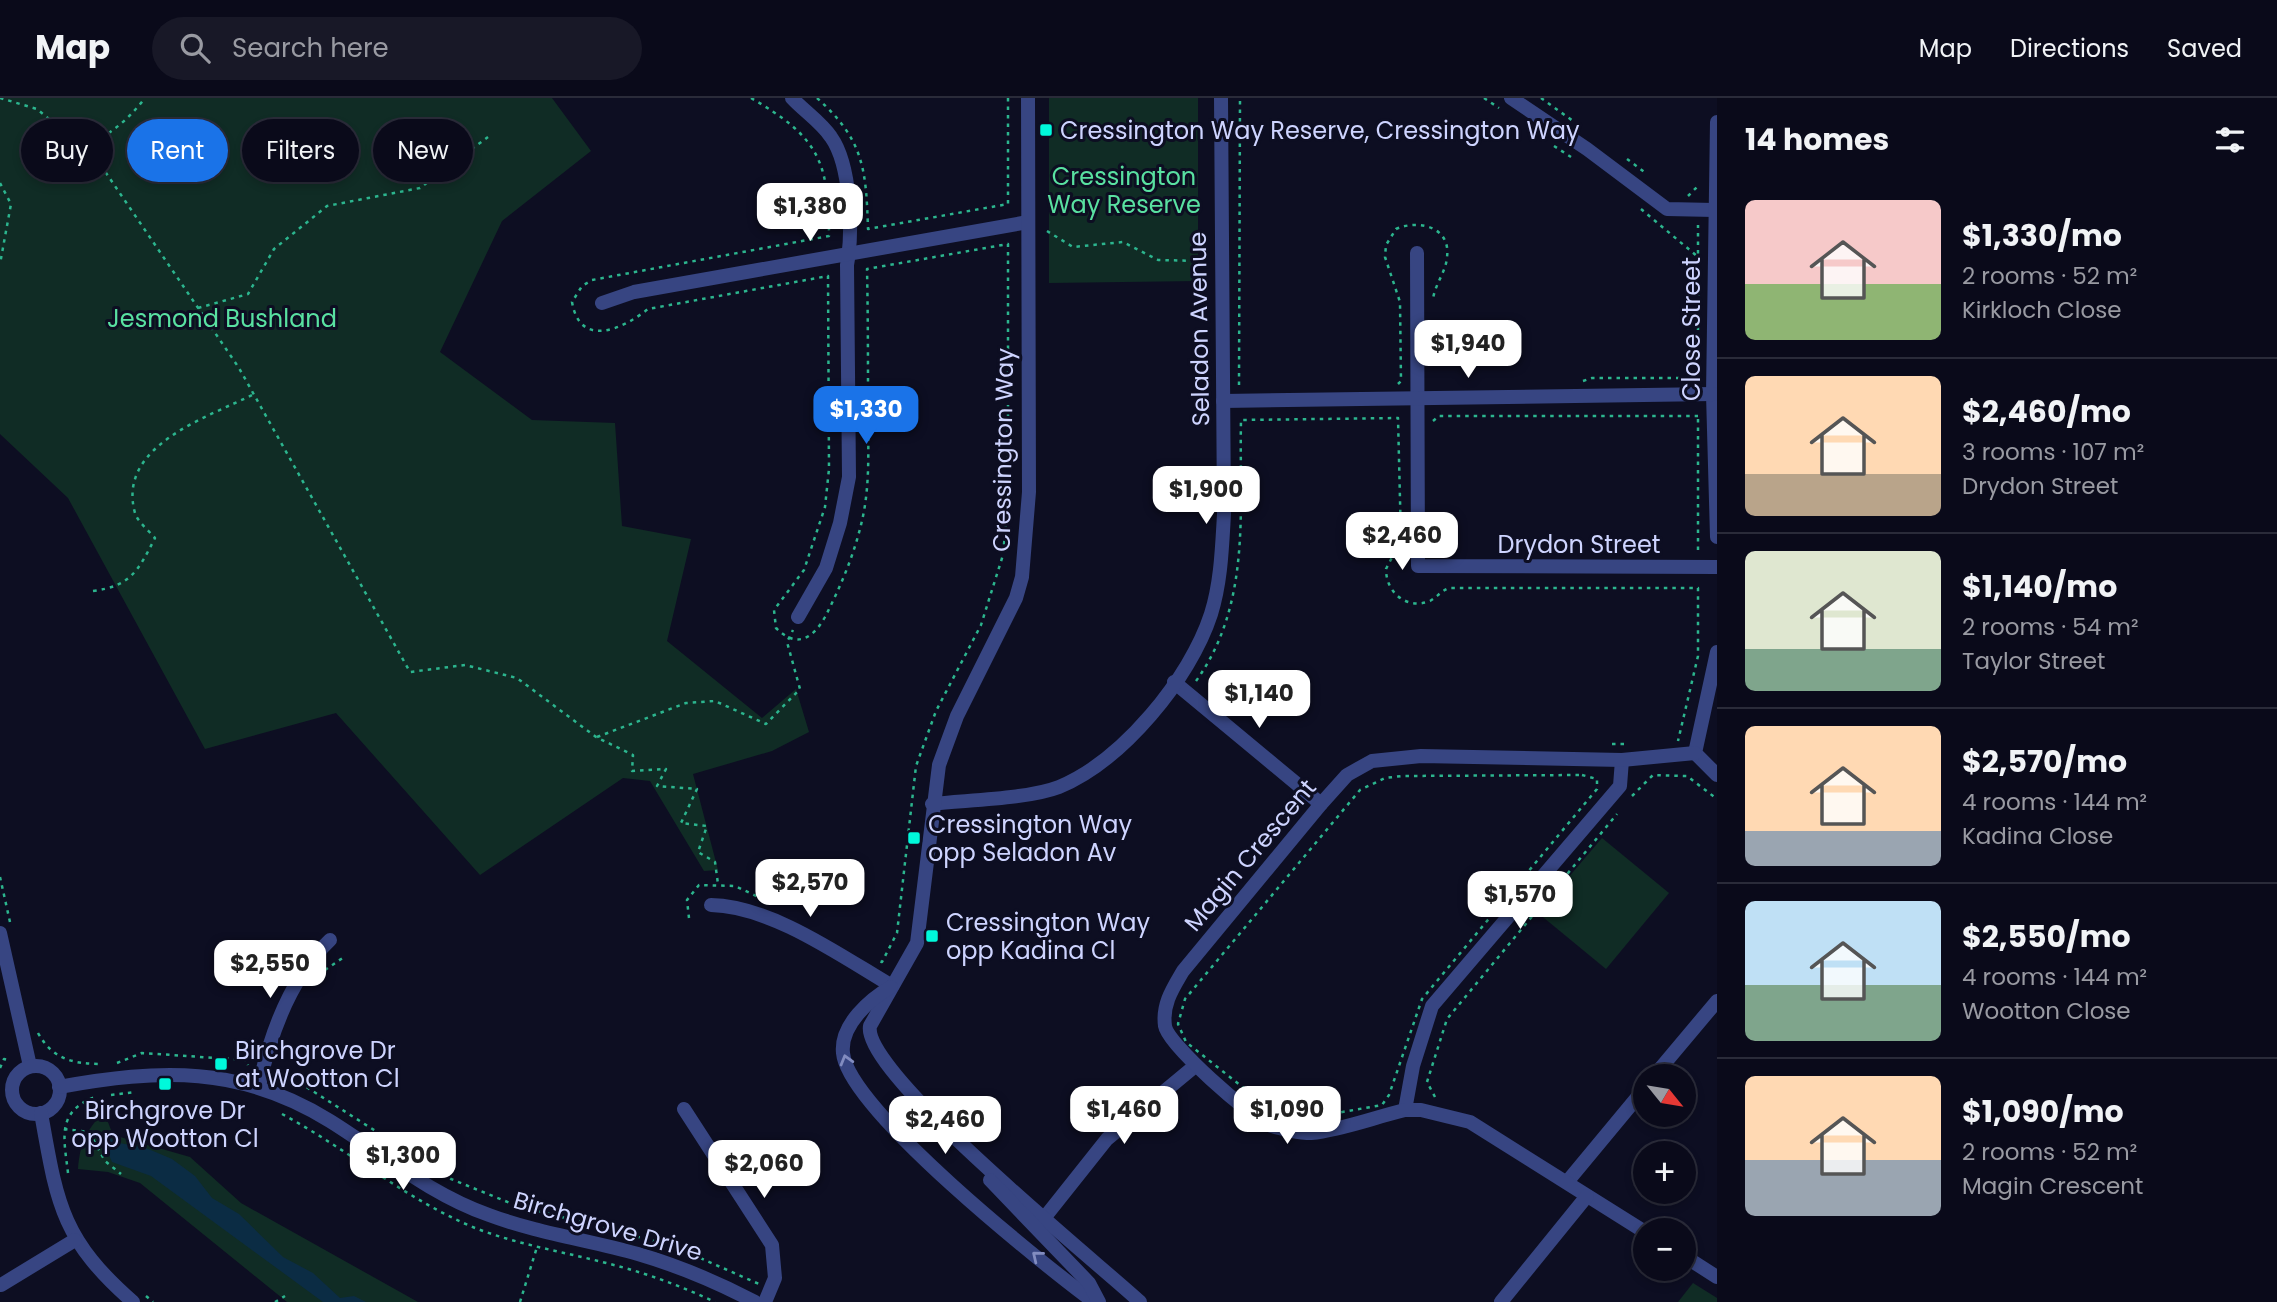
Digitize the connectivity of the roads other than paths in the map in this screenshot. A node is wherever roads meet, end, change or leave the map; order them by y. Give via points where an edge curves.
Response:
1 (1028, 98) edge
2 (1221, 98) edge
3 (791, 100) edge
4 (1513, 103) edge
5 (1717, 122) edge
6 (1714, 211) junction
7 (1028, 222) junction
8 (1417, 253) dead end
9 (849, 254) junction
10 (602, 303) dead end
11 (1713, 394) junction
12 (1417, 398) junction
13 (1223, 401) junction
14 (1717, 537) edge
15 (1717, 567) edge
16 (798, 617) road end
17 (1717, 652) edge
18 (1174, 682) junction
19 (1695, 753) junction
20 (1622, 760) junction
21 (1717, 775) edge
22 (932, 804) junction
23 (1321, 804) junction
24 (712, 905) dead end
25 (0, 933) edge
26 (330, 940) dead end
27 (892, 986) junction
28 (1717, 1001) edge
29 (1664, 1064) edge
30 (30, 1066) junction
31 (1195, 1066) junction
32 (259, 1086) junction
33 (60, 1087) junction
34 (6, 1095) edge
35 (1633, 1102) edge
36 (684, 1109) dead end
37 (1405, 1110) junction
38 (41, 1113) junction
39 (960, 1144) junction
40 (1567, 1182) junction
41 (1587, 1196) junction
42 (1045, 1217) junction
43 (1633, 1225) edge
44 (75, 1240) junction
45 (1696, 1264) edge
46 (1717, 1278) edge
47 (0, 1285) edge
48 (0, 1291) edge
49 (138, 1298) edge
50 (1096, 1301) edge
51 (755, 1302) edge
52 (765, 1302) edge
53 (1140, 1302) edge
54 (1501, 1302) edge

1 - 7 street, Cressington Way
2 - 13 street, Seladon Avenue
3 - 9 street via 831,137 844,164
4 - 6 street via 1587,149 1667,209
5 - 6 street, Close Street
6 - 11 street, Close Street
7 - 9 street
7 - 22 street, Cressington Way via 1029,492 1022,577 997,640 950,732
8 - 12 street, Drydon Street
9 - 10 street via 634,292
9 - 16 street via 849,477 826,568
11 - 12 street
11 - 14 street, Close Street
12 - 13 street
12 - 15 street, Drydon Street via 1418,566
13 - 18 street, Seladon Avenue via 1221,567 1211,615
17 - 19 street
18 - 22 street, Seladon Avenue via 1139,730 1105,760 1058,787
18 - 23 street
19 - 20 street, Magin Crescent
19 - 21 street
20 - 23 street, Magin Crescent via 1392,758 1372,761 1348,775
20 - 37 street via 1620,786 1432,1006
22 - 27 street, Cressington Way via 917,943
23 - 31 street, Magin Crescent via 1170,992 1165,1028
24 - 27 street via 735,905 794,930
25 - 30 street
26 - 32 street via 302,972 272,1040
27 - 39 street via 870,1026 870,1036 907,1089
50 -> 27 street via 935,1170 855,1082 843,1054 846,1034 869,1003
28 - 29 street
30 - 33 street via 47,1068
30 - 34 street via 14,1079
31 - 37 street, Magin Crescent via 1269,1125 1310,1133
31 - 42 street via 1107,1139
32 - 33 street, Birchgrove Drive via 219,1076 166,1074 120,1076
32 - 51 street, Birchgrove Drive via 309,1109 416,1180 486,1214 665,1262
33 - 38 street via 57,1101
34 - 38 street via 25,1112
35 - 40 street
36 - 52 street via 772,1245 775,1278
37 - 40 street via 1469,1122
38 - 44 street via 60,1207
39 - 42 street
39 - 50 street via 1089,1283
40 - 41 street
41 - 43 street
41 - 54 street
42 - 53 street
44 - 47 street
44 - 49 street via 104,1276
45 - 46 street
47 - 48 street

